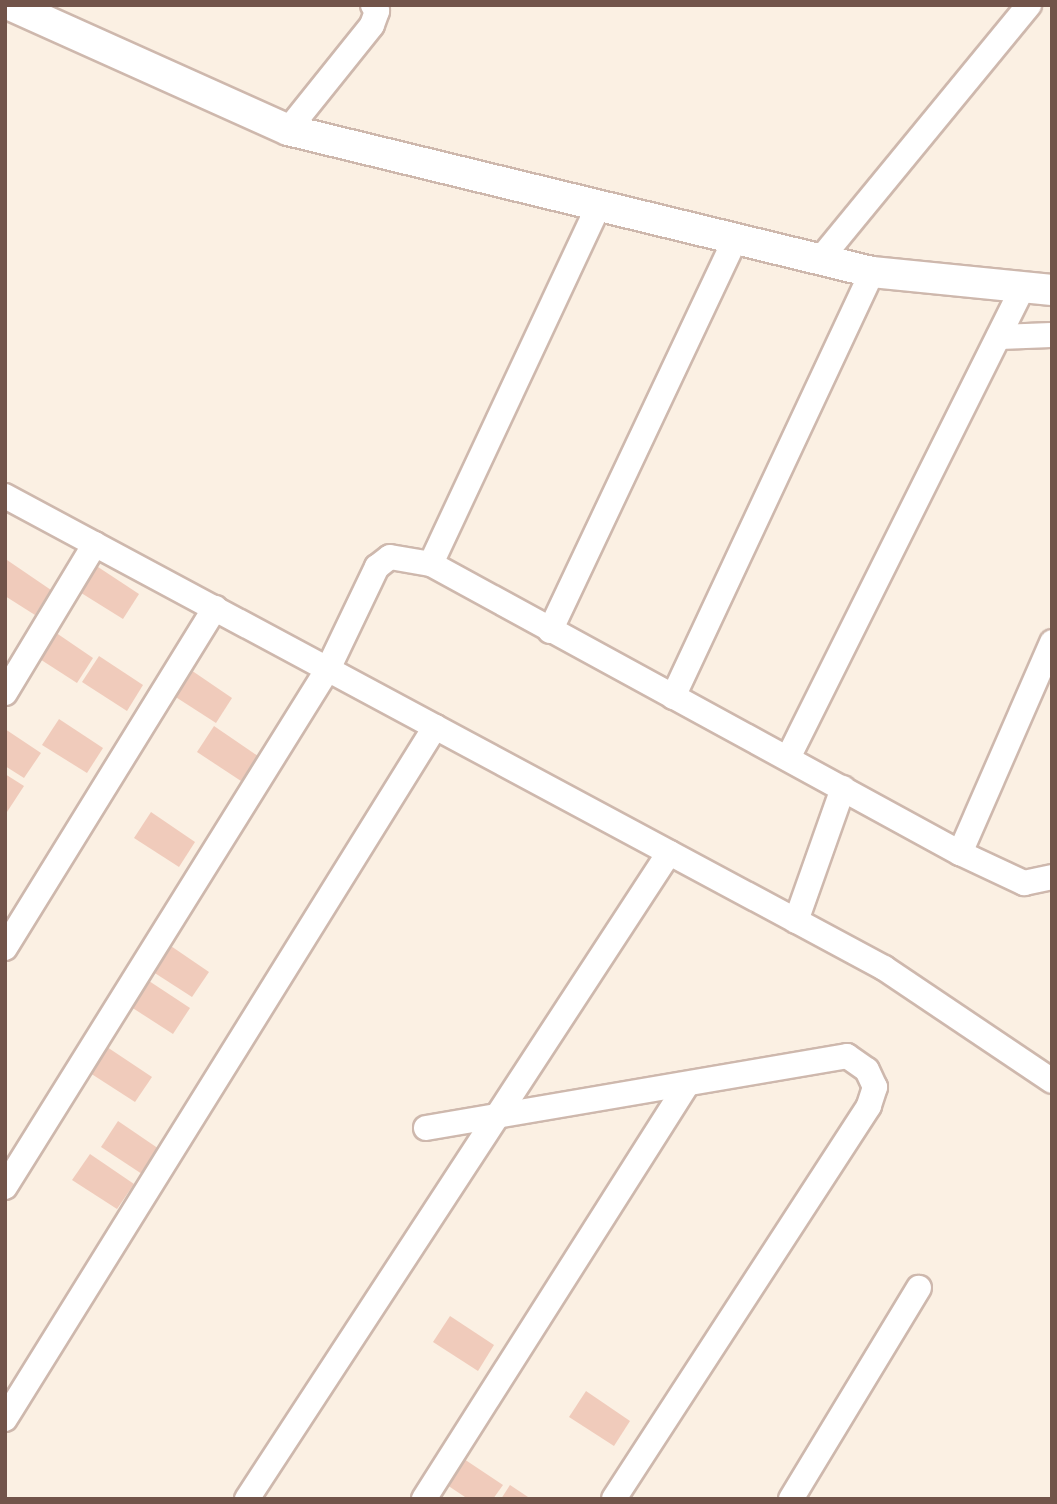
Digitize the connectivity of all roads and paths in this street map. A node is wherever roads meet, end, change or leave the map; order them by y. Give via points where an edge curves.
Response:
1 (10, 5) edge
2 (1029, 5) edge
3 (378, 7) edge
4 (288, 130) junction
5 (598, 207) junction
6 (734, 242) junction
7 (822, 257) junction
8 (872, 272) junction
9 (1037, 288) edge
10 (1052, 335) edge
11 (999, 337) junction
12 (5, 496) edge
13 (95, 544) junction
14 (431, 564) junction
15 (215, 608) junction
16 (550, 631) junction
17 (1052, 642) edge
18 (329, 667) junction
19 (1045, 674) edge
20 (5, 693) edge
21 (673, 697) junction
22 (435, 727) junction
23 (788, 758) junction
24 (843, 788) junction
25 (669, 853) junction
26 (960, 853) junction
27 (1052, 877) edge
28 (796, 921) junction
29 (5, 948) edge
30 (1052, 1081) edge
31 (687, 1084) junction
32 (497, 1116) junction
33 (426, 1128) dead end
34 (5, 1187) edge
35 (919, 1289) dead end
36 (5, 1419) edge
37 (247, 1499) edge
38 (424, 1499) edge
39 (614, 1499) edge
40 (791, 1499) edge

1 - 4 street
2 - 7 street
3 - 4 street
4 - 5 street
5 - 6 street
5 - 14 street
6 - 7 street
6 - 16 street
7 - 8 street
8 - 9 street
8 - 21 street
9 - 11 street
10 - 11 street
11 - 23 street
12 - 13 street
13 - 15 street
13 - 20 street
14 - 16 street
14 - 18 street via 390,557 377,567
15 - 18 street
15 - 29 street
16 - 21 street
17 - 19 street
18 - 22 street
18 - 34 street
19 - 26 street
21 - 23 street
22 - 25 street
22 - 36 street
23 - 24 street
24 - 26 street
24 - 28 street
25 - 28 street
25 - 32 street
26 - 27 street via 1024,883
28 - 30 street via 896,975
31 - 32 street
31 - 38 street
31 - 39 street via 847,1056 867,1070 875,1087 869,1106
32 - 33 street
32 - 37 street
35 - 40 street

